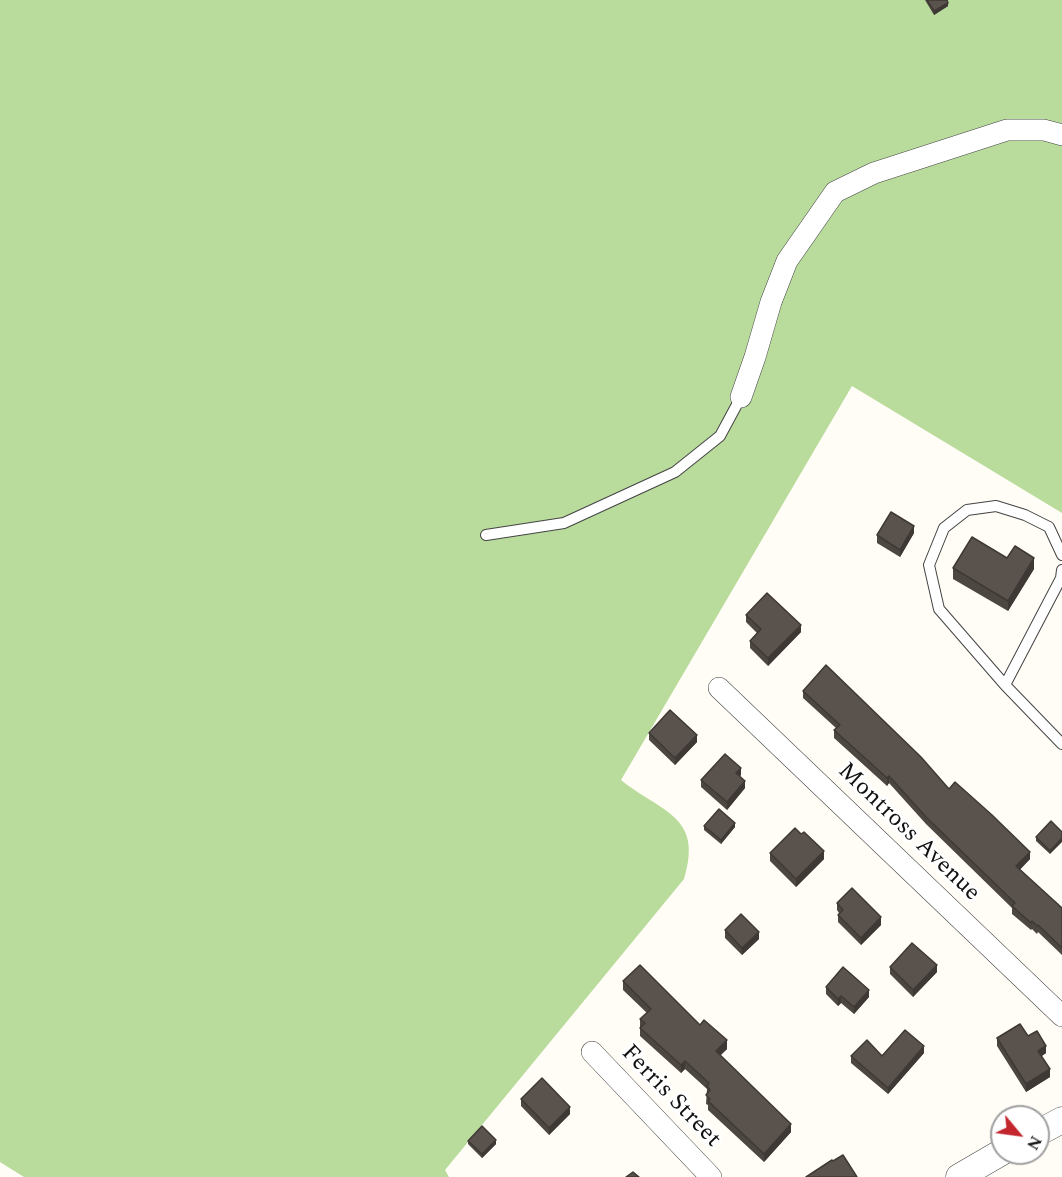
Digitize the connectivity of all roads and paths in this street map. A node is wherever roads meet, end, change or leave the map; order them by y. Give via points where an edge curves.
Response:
1 (1062, 135) edge
2 (741, 397) joint
3 (486, 535) dead end
4 (1062, 555) edge
5 (1062, 570) edge
6 (1005, 685) junction
7 (719, 688) dead end
8 (1062, 744) edge
9 (1062, 1016) edge
10 (592, 1052) dead end
11 (990, 1159) edge
12 (711, 1177) edge
13 (959, 1177) edge

1 - 2 street via 1044,130 1007,130 874,173 835,192 787,261
2 - 3 lane via 720,436 675,472 564,523
4 - 6 lane via 1049,527 996,506 967,510 944,528 929,565 939,609
5 - 6 lane
6 - 8 lane
7 - 9 street, Montross Avenue
10 - 12 street, Ferris Street
11 - 13 street

